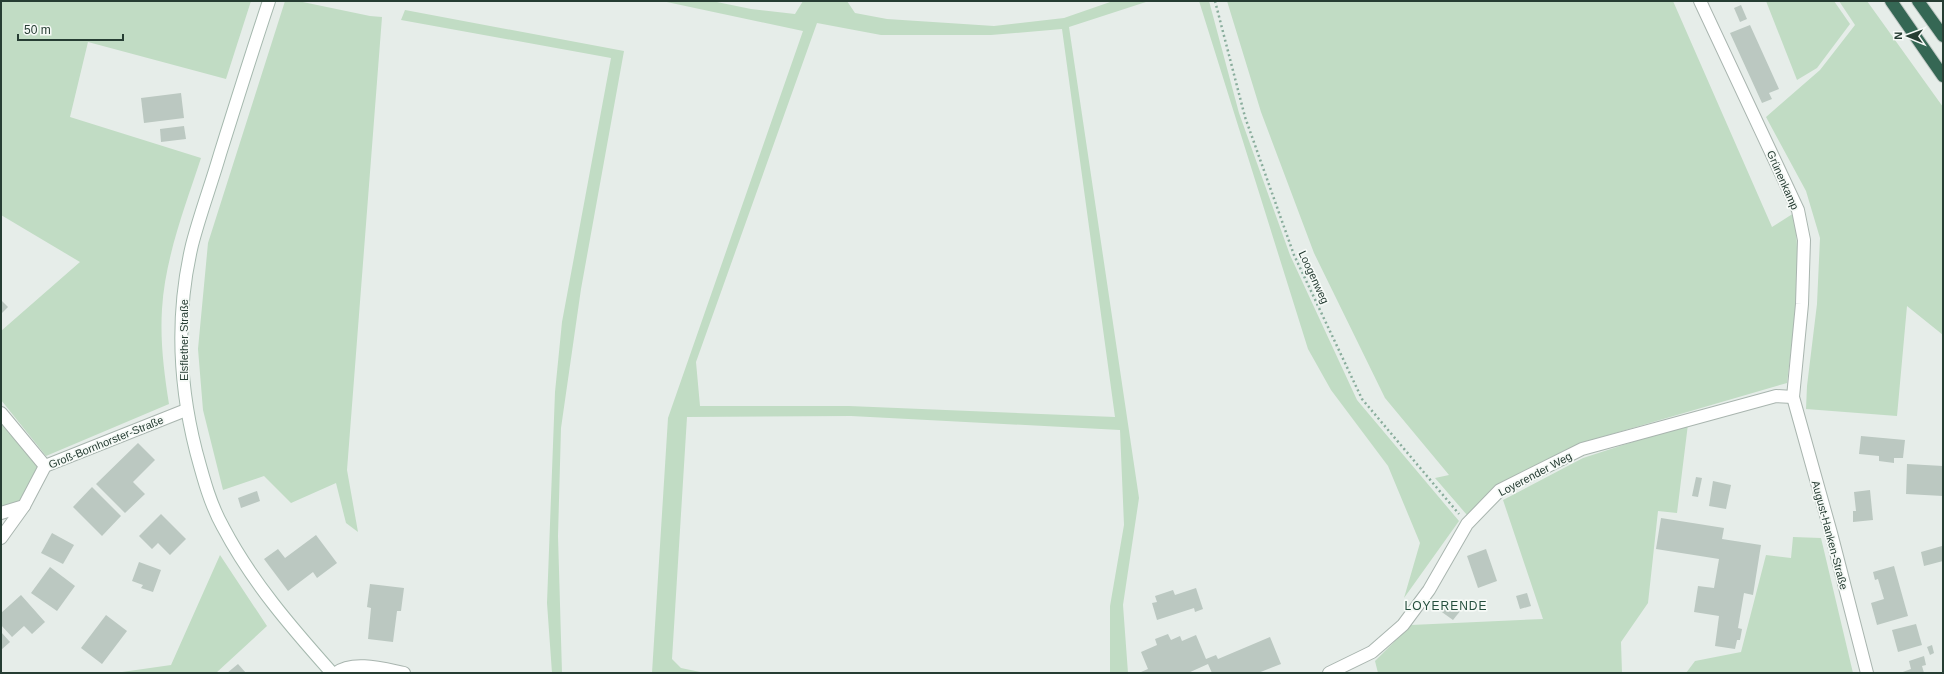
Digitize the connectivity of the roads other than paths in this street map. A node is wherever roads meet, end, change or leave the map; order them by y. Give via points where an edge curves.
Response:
1 (269, 1) edge
2 (1700, 1) edge
3 (1891, 1) edge
4 (1918, 1) edge
5 (1943, 36) edge
6 (1943, 76) edge
7 (1793, 397) junction
8 (186, 410) junction
9 (1, 413) edge
10 (45, 466) junction
11 (24, 506) junction
12 (1, 512) edge
13 (1, 538) edge
14 (332, 673) edge
15 (336, 673) edge
16 (404, 673) edge
17 (1329, 673) edge
18 (1867, 673) edge

1 - 8 street, Elsflether Straße via 192,246 182,319 182,374
2 - 7 street, Grünenkamp via 1798,210 1804,240 1803,283
3 - 6 highway
4 - 5 highway
7 - 17 street, Loyerender Weg via 1776,396 1582,449 1500,490 1467,524 1429,590 1403,625 1372,652
7 - 18 street, August-Hanken-Straße
8 - 10 street, Groß-Bornhorster-Straße
8 - 14 street, Elsflether Straße via 208,492 222,526 249,572 270,601
9 - 10 street
10 - 11 street, Groß-Bornhorster-Straße
11 - 12 street
11 - 13 street, Groß-Bornhorster-Straße
15 - 16 street via 348,667

